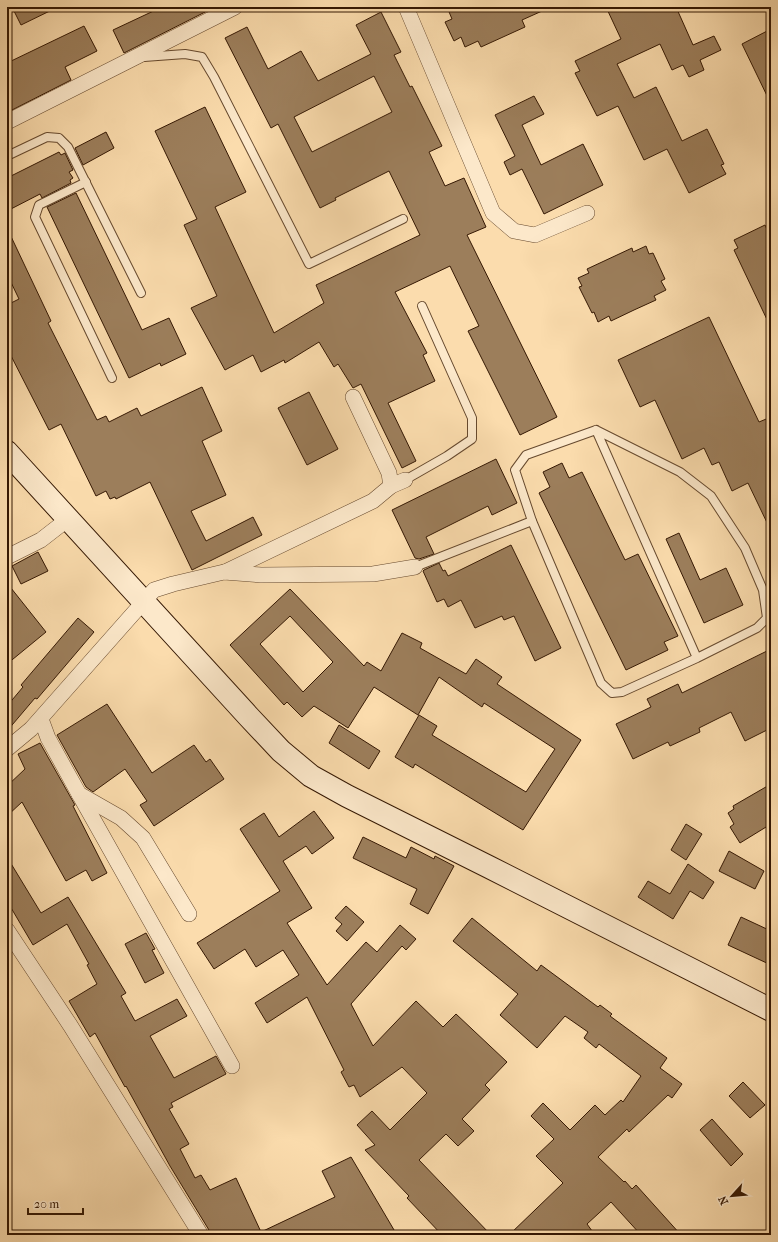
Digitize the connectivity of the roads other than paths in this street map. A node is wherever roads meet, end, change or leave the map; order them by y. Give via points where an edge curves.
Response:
1 (236, 7) edge
2 (406, 7) edge
3 (133, 58) junction
4 (7, 122) edge
5 (7, 156) edge
6 (86, 182) junction
7 (587, 213) dead end
8 (403, 219) dead end
9 (141, 293) dead end
10 (422, 306) dead end
11 (112, 378) dead end
12 (353, 397) dead end
13 (596, 430) junction
14 (7, 452) edge
15 (398, 483) junction
16 (68, 519) junction
17 (532, 521) junction
18 (7, 557) edge
19 (415, 567) joint
20 (224, 572) junction
21 (143, 602) junction
22 (697, 658) junction
23 (41, 719) junction
24 (7, 749) edge
25 (79, 794) junction
26 (189, 914) dead end
27 (7, 930) edge
28 (771, 1010) edge
29 (232, 1066) dead end
30 (201, 1235) edge

1 - 3 street
2 - 7 street via 494,213 514,231 535,235
3 - 4 street
3 - 8 lane via 185,54 202,58 310,264
5 - 6 lane via 47,137 59,138 68,147
6 - 9 lane
6 - 11 lane via 39,206 35,216
10 - 15 lane via 472,418 472,439
12 - 15 street via 388,473
13 - 17 lane via 526,455 515,470
13 - 22 lane
13 - 22 lane via 680,472 711,496 745,548 763,590 767,618 757,628
14 - 16 main road
15 - 20 street via 373,502
16 - 18 street via 41,540
16 - 21 main road
17 - 19 lane
17 - 22 lane via 601,683 612,694 622,692
19 - 20 street via 373,574 261,575
20 - 21 street via 154,590
21 - 23 street
21 - 28 main road via 282,751 311,776
23 - 24 street
23 - 25 street via 48,738
25 - 26 street via 121,818 144,838
25 - 29 street
27 - 30 street

